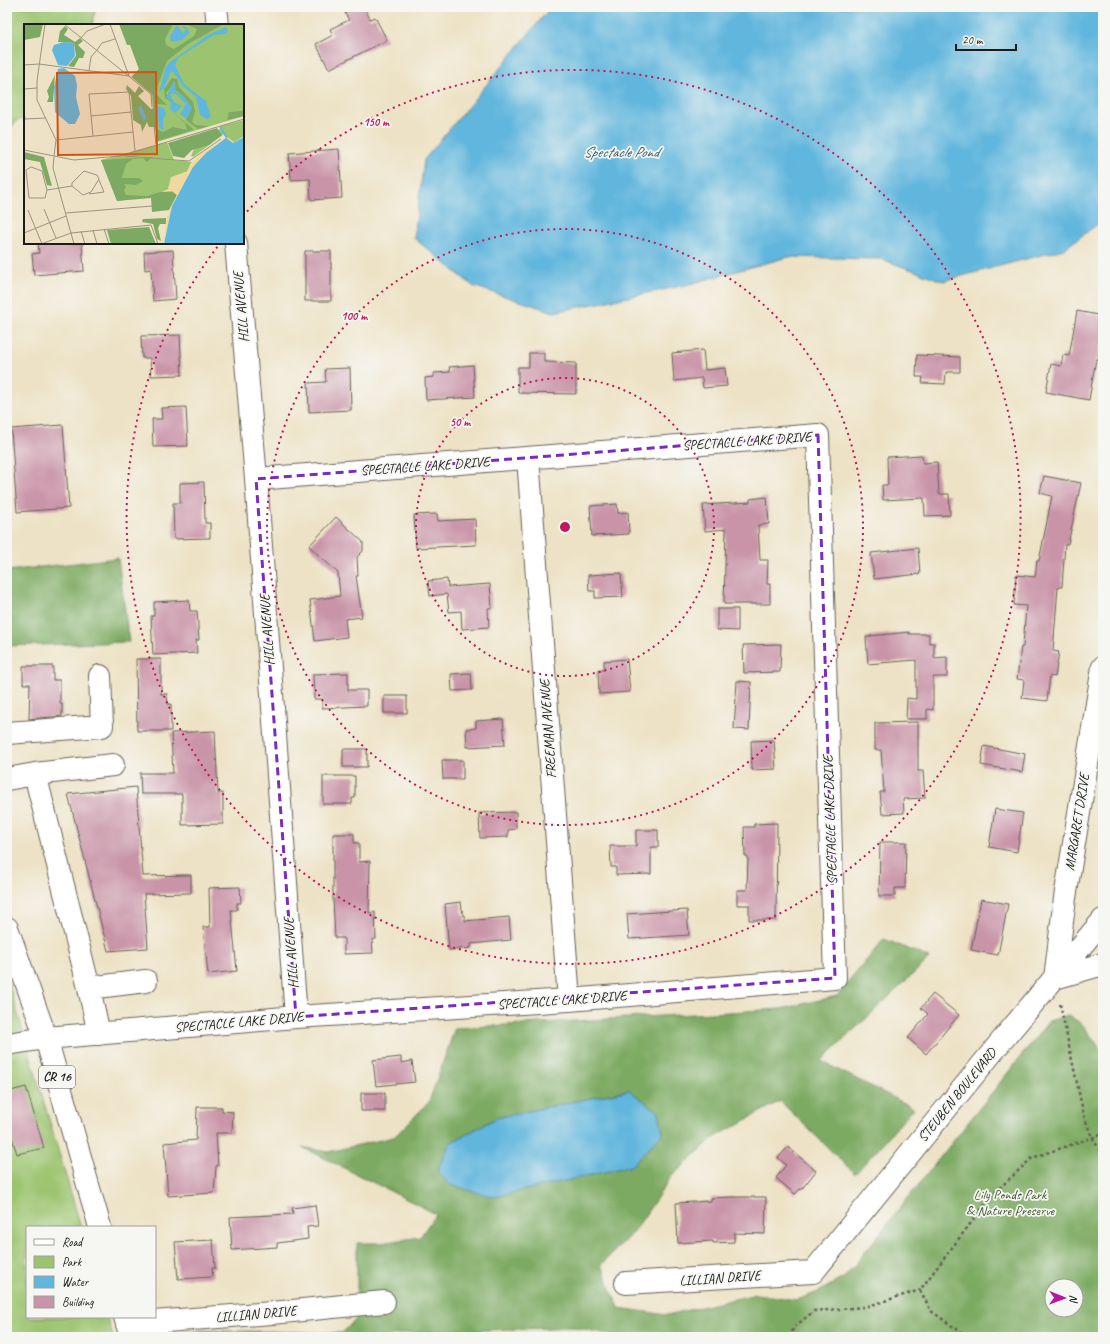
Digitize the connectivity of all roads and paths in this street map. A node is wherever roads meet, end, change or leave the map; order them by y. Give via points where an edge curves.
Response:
1 (216, 7) edge
2 (218, 24) edge
3 (236, 244) edge
4 (528, 458) junction
5 (256, 479) junction
6 (1103, 667) edge
7 (100, 676) dead end
8 (7, 733) edge
9 (113, 765) dead end
10 (35, 774) junction
11 (7, 779) edge
12 (1103, 920) edge
13 (7, 928) edge
14 (1103, 964) edge
15 (1055, 978) junction
16 (146, 981) dead end
17 (89, 988) junction
18 (569, 1000) junction
19 (296, 1017) junction
20 (99, 1034) junction
21 (46, 1038) junction
22 (7, 1044) edge
23 (1103, 1134) edge
24 (1092, 1137) junction
25 (1103, 1156) edge
26 (100, 1226) edge
27 (813, 1272) joint
28 (626, 1284) dead end
29 (920, 1290) junction
30 (384, 1302) dead end
31 (128, 1326) edge
32 (789, 1337) edge
33 (968, 1337) edge

1 - 2 street
3 - 5 street, HILL AVENUE
4 - 5 street, SPECTACLE LAKE DRIVE
4 - 18 street, FREEMAN AVENUE
4 - 18 street, SPECTACLE LAKE DRIVE via 818,435 835,978
5 - 19 street, HILL AVENUE
6 - 15 street, MARGARET DRIVE via 1065,898
7 - 8 street via 102,726
9 - 10 street
10 - 11 street
10 - 17 street
12 - 15 street, STEUBEN BOULEVARD
13 - 21 street, CR 16
14 - 15 street
15 - 24 path via 1084,1116
15 - 27 street, STEUBEN BOULEVARD
16 - 17 street
17 - 20 street
18 - 19 street, SPECTACLE LAKE DRIVE
19 - 20 street, SPECTACLE LAKE DRIVE
20 - 21 street, SPECTACLE LAKE DRIVE
21 - 22 street, SPECTACLE LAKE DRIVE
21 - 26 street, CR 16
23 - 24 path
24 - 25 path
24 - 29 path via 1032,1158 992,1195
27 - 28 street, LILLIAN DRIVE
29 - 32 path via 865,1307 814,1311 794,1327
29 - 33 path via 931,1311
30 - 31 street, LILLIAN DRIVE

